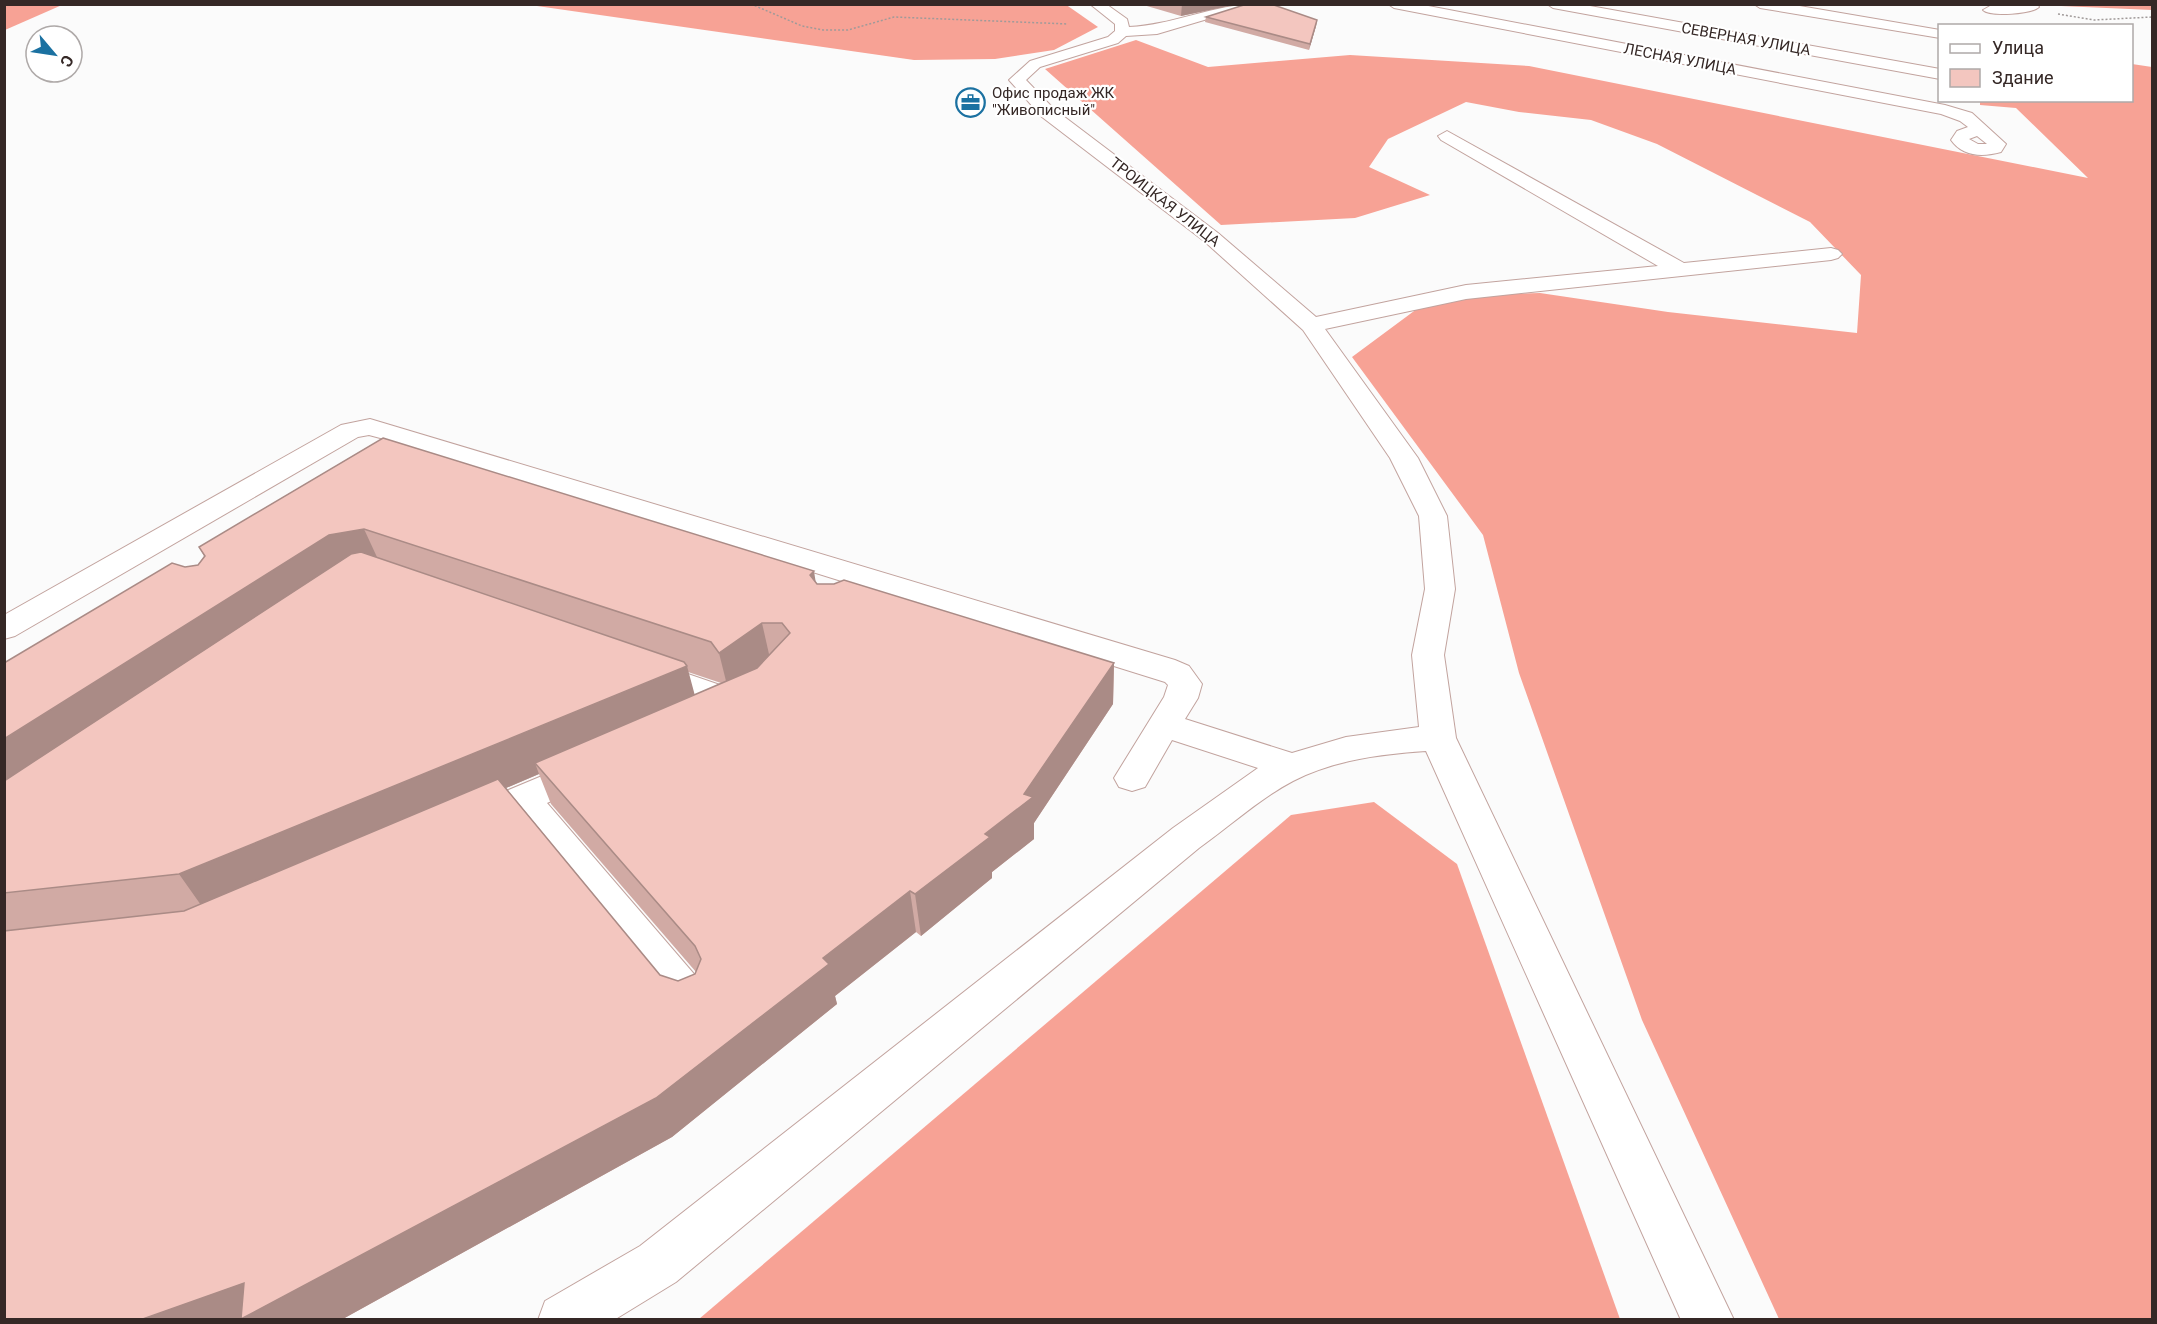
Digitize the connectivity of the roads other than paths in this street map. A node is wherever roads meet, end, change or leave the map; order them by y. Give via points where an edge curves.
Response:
1 (1096, 4) edge
2 (1252, 4) edge
3 (1394, 4) edge
4 (1553, 4) edge
5 (1760, 4) edge
6 (2029, 6) edge
7 (1990, 10) dead end
8 (1122, 27) junction
9 (1938, 34) edge
10 (1938, 74) edge
11 (1972, 123) dead end
12 (1447, 135) dead end
13 (1831, 254) dead end
14 (1678, 268) junction
15 (1311, 325) junction
16 (406, 437) junction
17 (339, 478) edge
18 (870, 579) junction
19 (849, 601) edge
20 (4, 629) edge
21 (620, 662) edge
22 (721, 712) edge
23 (1164, 725) junction
24 (1438, 738) junction
25 (616, 758) edge
26 (1292, 766) junction
27 (1132, 778) dead end
28 (522, 799) junction
29 (449, 830) edge
30 (691, 1000) edge
31 (564, 1320) edge
32 (1707, 1320) edge

1 - 8 street
2 - 8 street via 1157,30
3 - 11 street, ЛЕСНАЯ УЛИЦА via 1933,107
4 - 10 street, СЕВЕРНАЯ УЛИЦА
5 - 9 street
6 - 7 street
8 - 15 street, ТРОИЦКАЯ УЛИЦА via 1113,40 1035,64 1017,80 1048,113 1211,237
12 - 14 street
13 - 14 street
14 - 15 street via 1466,292
15 - 24 street, ТРОИЦКАЯ УЛИЦА via 1404,458 1433,516 1440,589 1428,655
16 - 17 street
16 - 18 street
16 - 20 street via 370,427 350,431
18 - 19 street
18 - 23 street via 1178,674 1185,684
21 - 22 street via 708,693
23 - 26 street
23 - 27 street
24 - 26 street via 1357,746
24 - 32 street, ТРОИЦКАЯ УЛИЦА
25 - 28 street
26 - 31 street via 1186,838 658,1264
28 - 29 street
28 - 30 street

